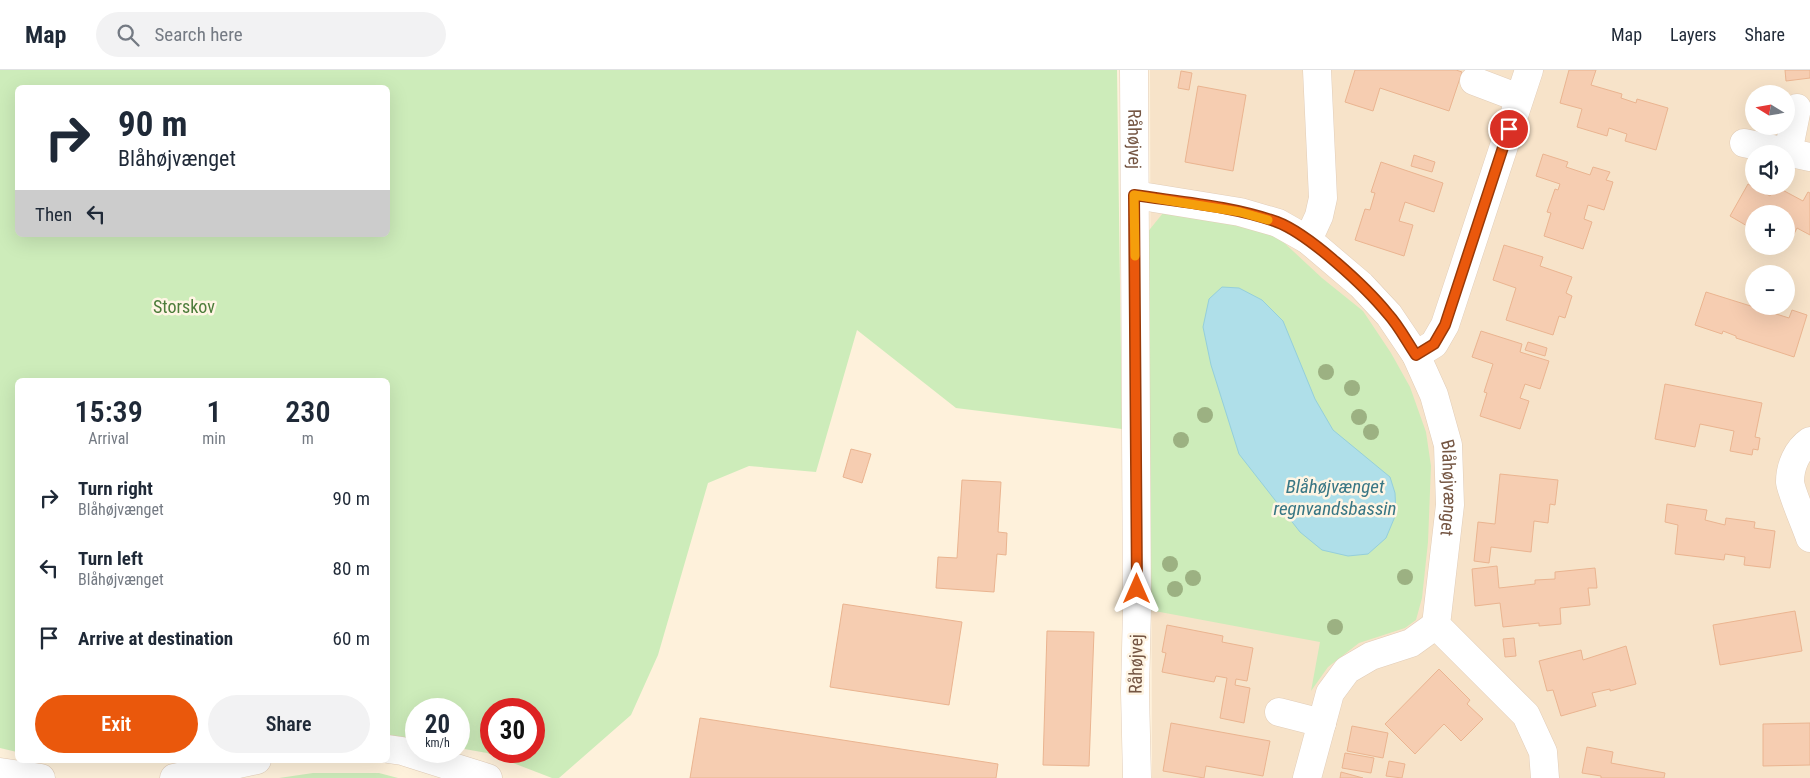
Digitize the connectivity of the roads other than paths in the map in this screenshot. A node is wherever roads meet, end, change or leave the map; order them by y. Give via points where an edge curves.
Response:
1 (1134, 70) edge
2 (1317, 70) edge
3 (1529, 70) edge
4 (1474, 81) dead end
5 (1519, 98) junction
6 (1797, 108) dead end
7 (1744, 143) dead end
8 (1799, 155) edge
9 (1134, 195) junction
10 (1308, 240) junction
11 (1416, 355) junction
12 (1810, 441) edge
13 (1810, 538) edge
14 (1436, 624) junction
15 (1279, 712) dead end
16 (1322, 723) junction
17 (390, 750) edge
18 (243, 763) edge
19 (0, 772) edge
20 (41, 778) edge
21 (174, 778) edge
22 (488, 778) edge
23 (1137, 778) edge
24 (1307, 778) edge
25 (1546, 778) edge

1 - 9 street, Råhøjvej
2 - 10 street via 1323,198
3 - 5 street
4 - 5 street
5 - 11 street via 1445,325 1434,344
6 - 8 street
7 - 8 street
9 - 10 street, Blåhøjvænget via 1240,212 1278,223
9 - 23 street, Råhøjvej
10 - 11 street, Blåhøjvænget via 1361,285 1389,315
11 - 14 street, Blåhøjvænget via 1434,395 1448,445 1450,505
12 - 13 street via 1793,462 1790,483
14 - 16 street via 1410,643 1371,656 1347,670 1330,693
14 - 25 street via 1526,715 1543,752
15 - 16 street
16 - 24 street
17 - 22 street
18 - 21 street
19 - 20 street

